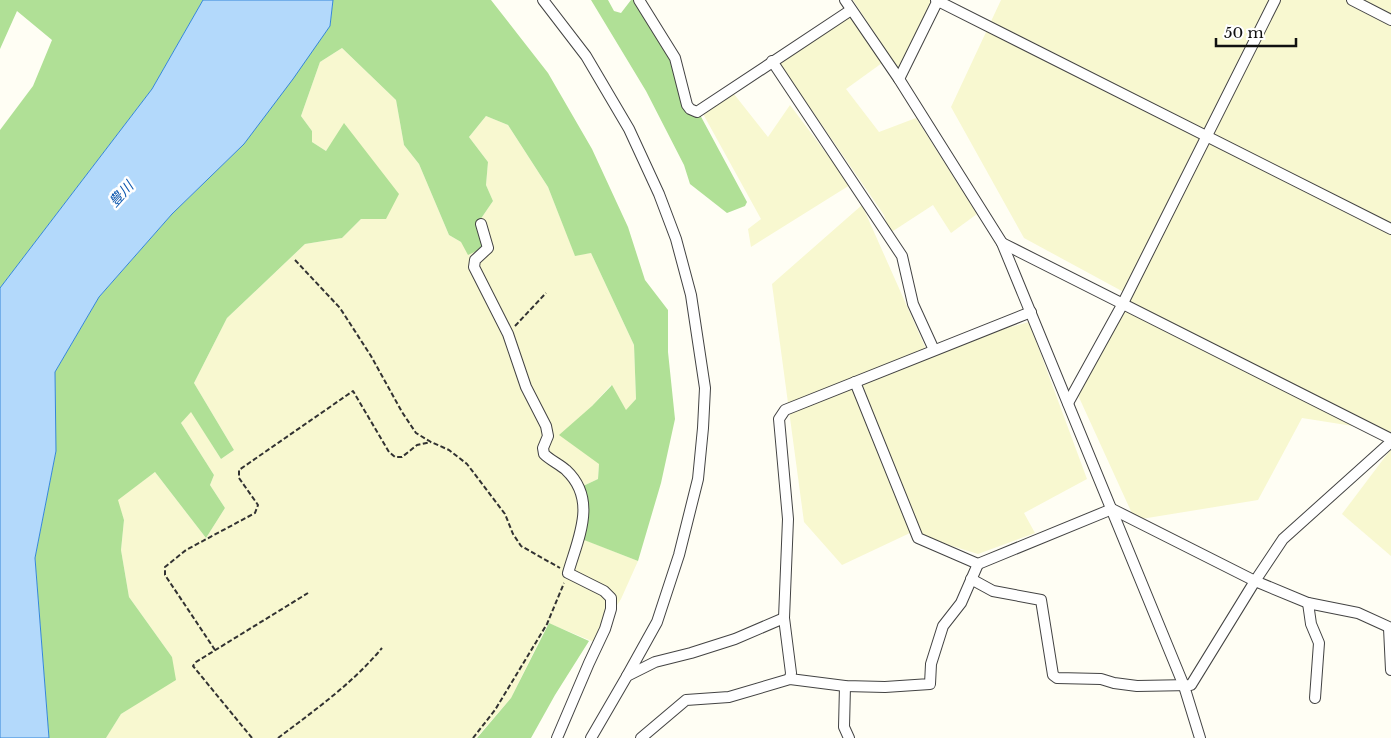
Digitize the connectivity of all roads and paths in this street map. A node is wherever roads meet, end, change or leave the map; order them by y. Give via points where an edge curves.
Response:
1 (543, 0) edge
2 (639, 0) edge
3 (845, 0) edge
4 (937, 0) edge
5 (1275, 0) edge
6 (1352, 0) edge
7 (851, 10) junction
8 (1391, 20) edge
9 (772, 61) junction
10 (899, 79) junction
11 (1206, 137) junction
12 (481, 224) dead end
13 (1391, 230) edge
14 (1002, 243) junction
15 (295, 260) dead end
16 (546, 293) dead end
17 (1123, 303) junction
18 (1031, 312) junction
19 (508, 334) junction
20 (934, 350) junction
21 (855, 382) junction
22 (1068, 403) junction
23 (1391, 440) edge
24 (431, 442) junction
25 (1112, 508) junction
26 (978, 564) junction
27 (568, 573) junction
28 (971, 579) junction
29 (1255, 581) junction
30 (308, 593) dead end
31 (1308, 603) junction
32 (784, 618) junction
33 (1390, 628) edge
34 (382, 648) dead end
35 (215, 650) junction
36 (1391, 670) edge
37 (627, 676) junction
38 (790, 679) junction
39 (845, 686) junction
40 (1184, 686) junction
41 (1315, 698) dead end
42 (252, 738) edge
43 (278, 738) edge
44 (473, 738) edge
45 (558, 738) edge
46 (591, 738) edge
47 (641, 738) edge
48 (849, 738) edge
49 (1200, 738) edge

1 - 37 street via 586,56 629,129 659,194 676,239 691,295 704,388 698,479 679,556 657,622
2 - 9 street via 675,58 687,105 693,111 697,112
3 - 7 street
4 - 10 street
4 - 11 street
5 - 11 street
6 - 8 street
7 - 9 street
7 - 10 street
9 - 20 street via 902,256 913,304
10 - 14 street
11 - 13 street
11 - 17 street
12 - 19 street via 488,248 475,260 474,267
14 - 17 street
14 - 18 street
15 - 24 path via 340,308 416,433
16 - 19 path
17 - 22 street
17 - 23 street
18 - 20 street
18 - 22 street
19 - 27 street via 526,387 546,426 548,436 544,454 566,470 583,497 584,511
20 - 21 street
21 - 26 street via 918,538
21 - 32 street via 785,410 779,419 788,519
22 - 25 street
23 - 29 street via 1283,539
24 - 27 path via 449,450 467,464 505,514 521,546
24 - 35 path via 417,445 402,457 395,457 353,391 239,470 239,478 258,505 255,513 186,550 165,567 165,575
25 - 26 street
25 - 29 street
25 - 40 street
26 - 28 street
27 - 44 path via 546,624 495,710
27 - 45 street via 604,591 611,598 612,609
28 - 39 street via 961,603 943,626 930,684
28 - 40 street via 993,591 1041,600 1053,674 1057,678 1101,679 1137,686
29 - 31 street
29 - 40 street via 1191,685
30 - 35 path
31 - 33 street via 1358,613
31 - 41 street via 1318,643
32 - 37 street via 735,639 655,662
32 - 38 street
33 - 36 street
34 - 43 path via 348,683
35 - 42 path via 193,666
37 - 46 street
38 - 39 street
38 - 47 street via 729,697 686,700
39 - 48 street via 844,727
40 - 49 street

